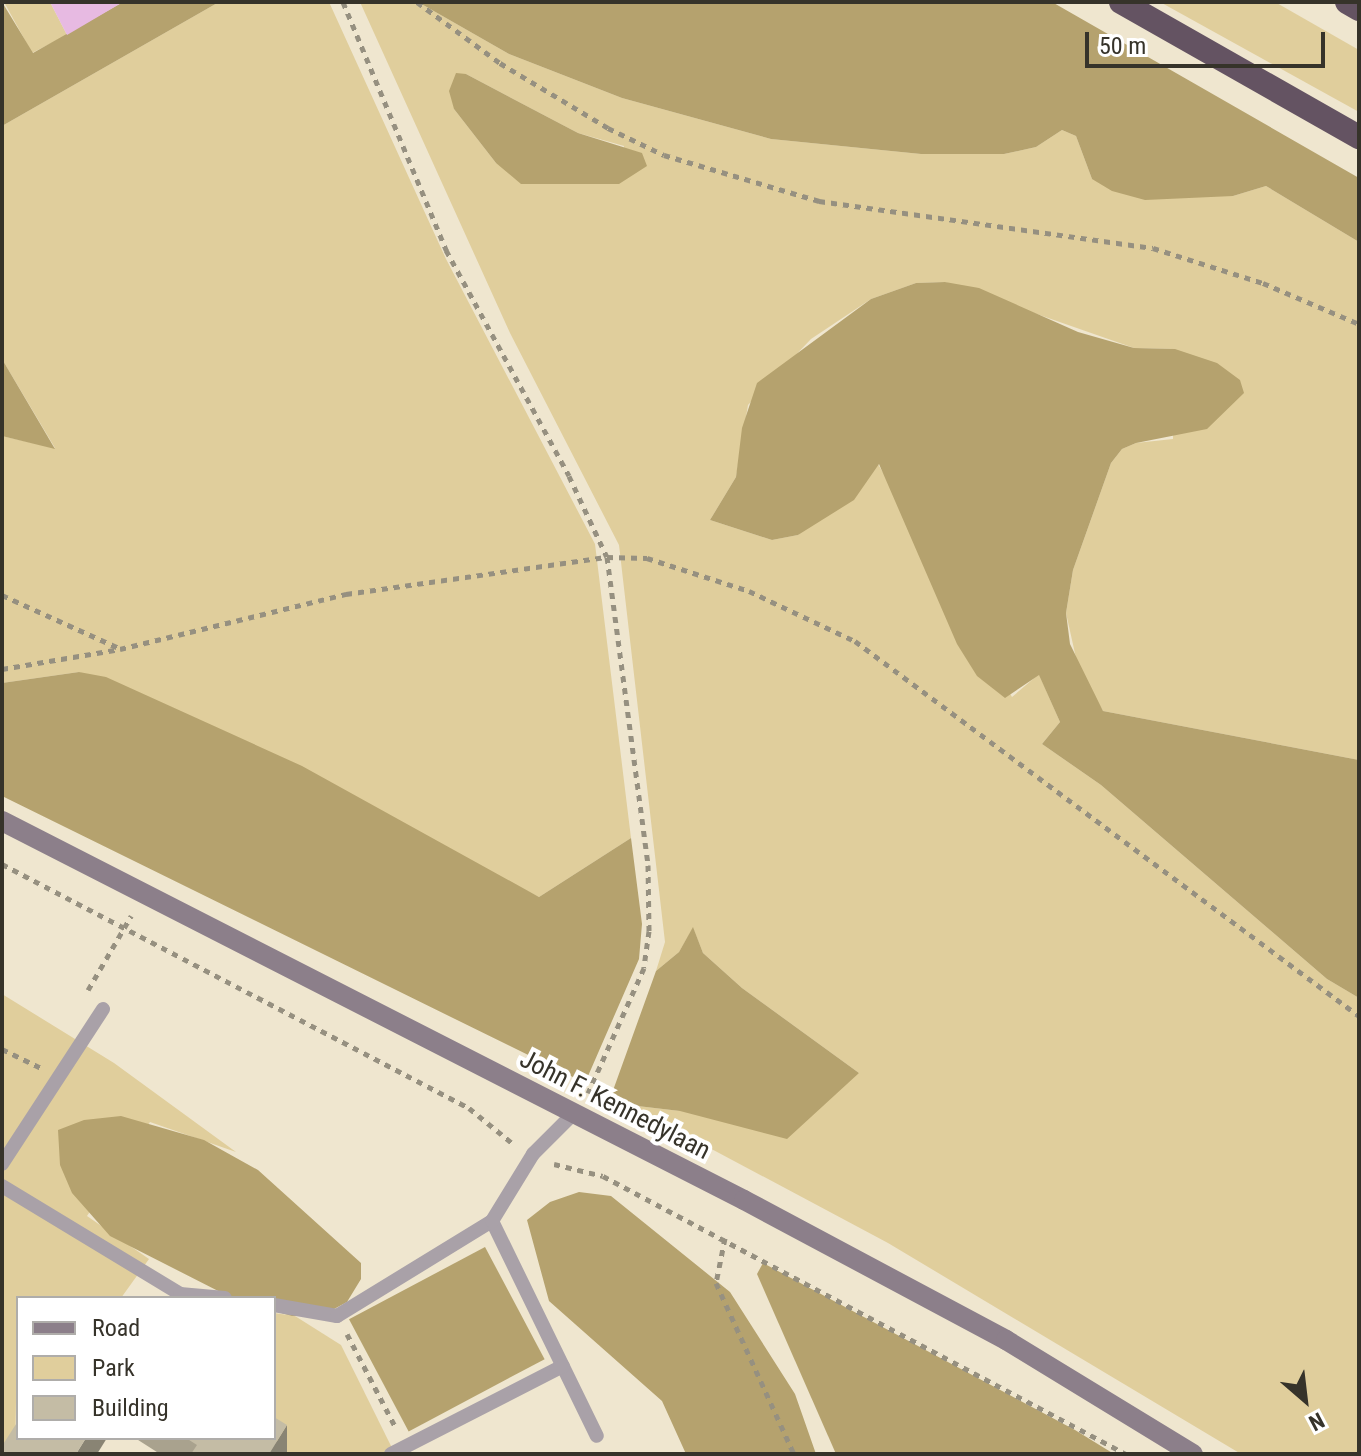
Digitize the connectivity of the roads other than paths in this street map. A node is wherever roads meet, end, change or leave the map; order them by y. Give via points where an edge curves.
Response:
1 (1121, 2) edge
2 (1347, 2) edge
3 (1359, 9) edge
4 (1359, 137) edge
5 (2, 821) edge
6 (103, 1009) dead end
7 (573, 1114) junction
8 (2, 1164) edge
9 (2, 1186) edge
10 (492, 1221) junction
11 (202, 1296) edge
12 (276, 1305) edge
13 (563, 1366) junction
14 (597, 1436) dead end
15 (391, 1454) edge
16 (1193, 1454) edge

1 - 4 highway
2 - 3 highway
5 - 7 street, John F. Kennedylaan
6 - 8 lane
7 - 10 lane via 533,1154
7 - 16 street, John F. Kennedylaan via 1006,1340
9 - 11 lane via 180,1294
10 - 12 lane via 337,1316
10 - 13 lane
13 - 14 lane
13 - 15 lane

